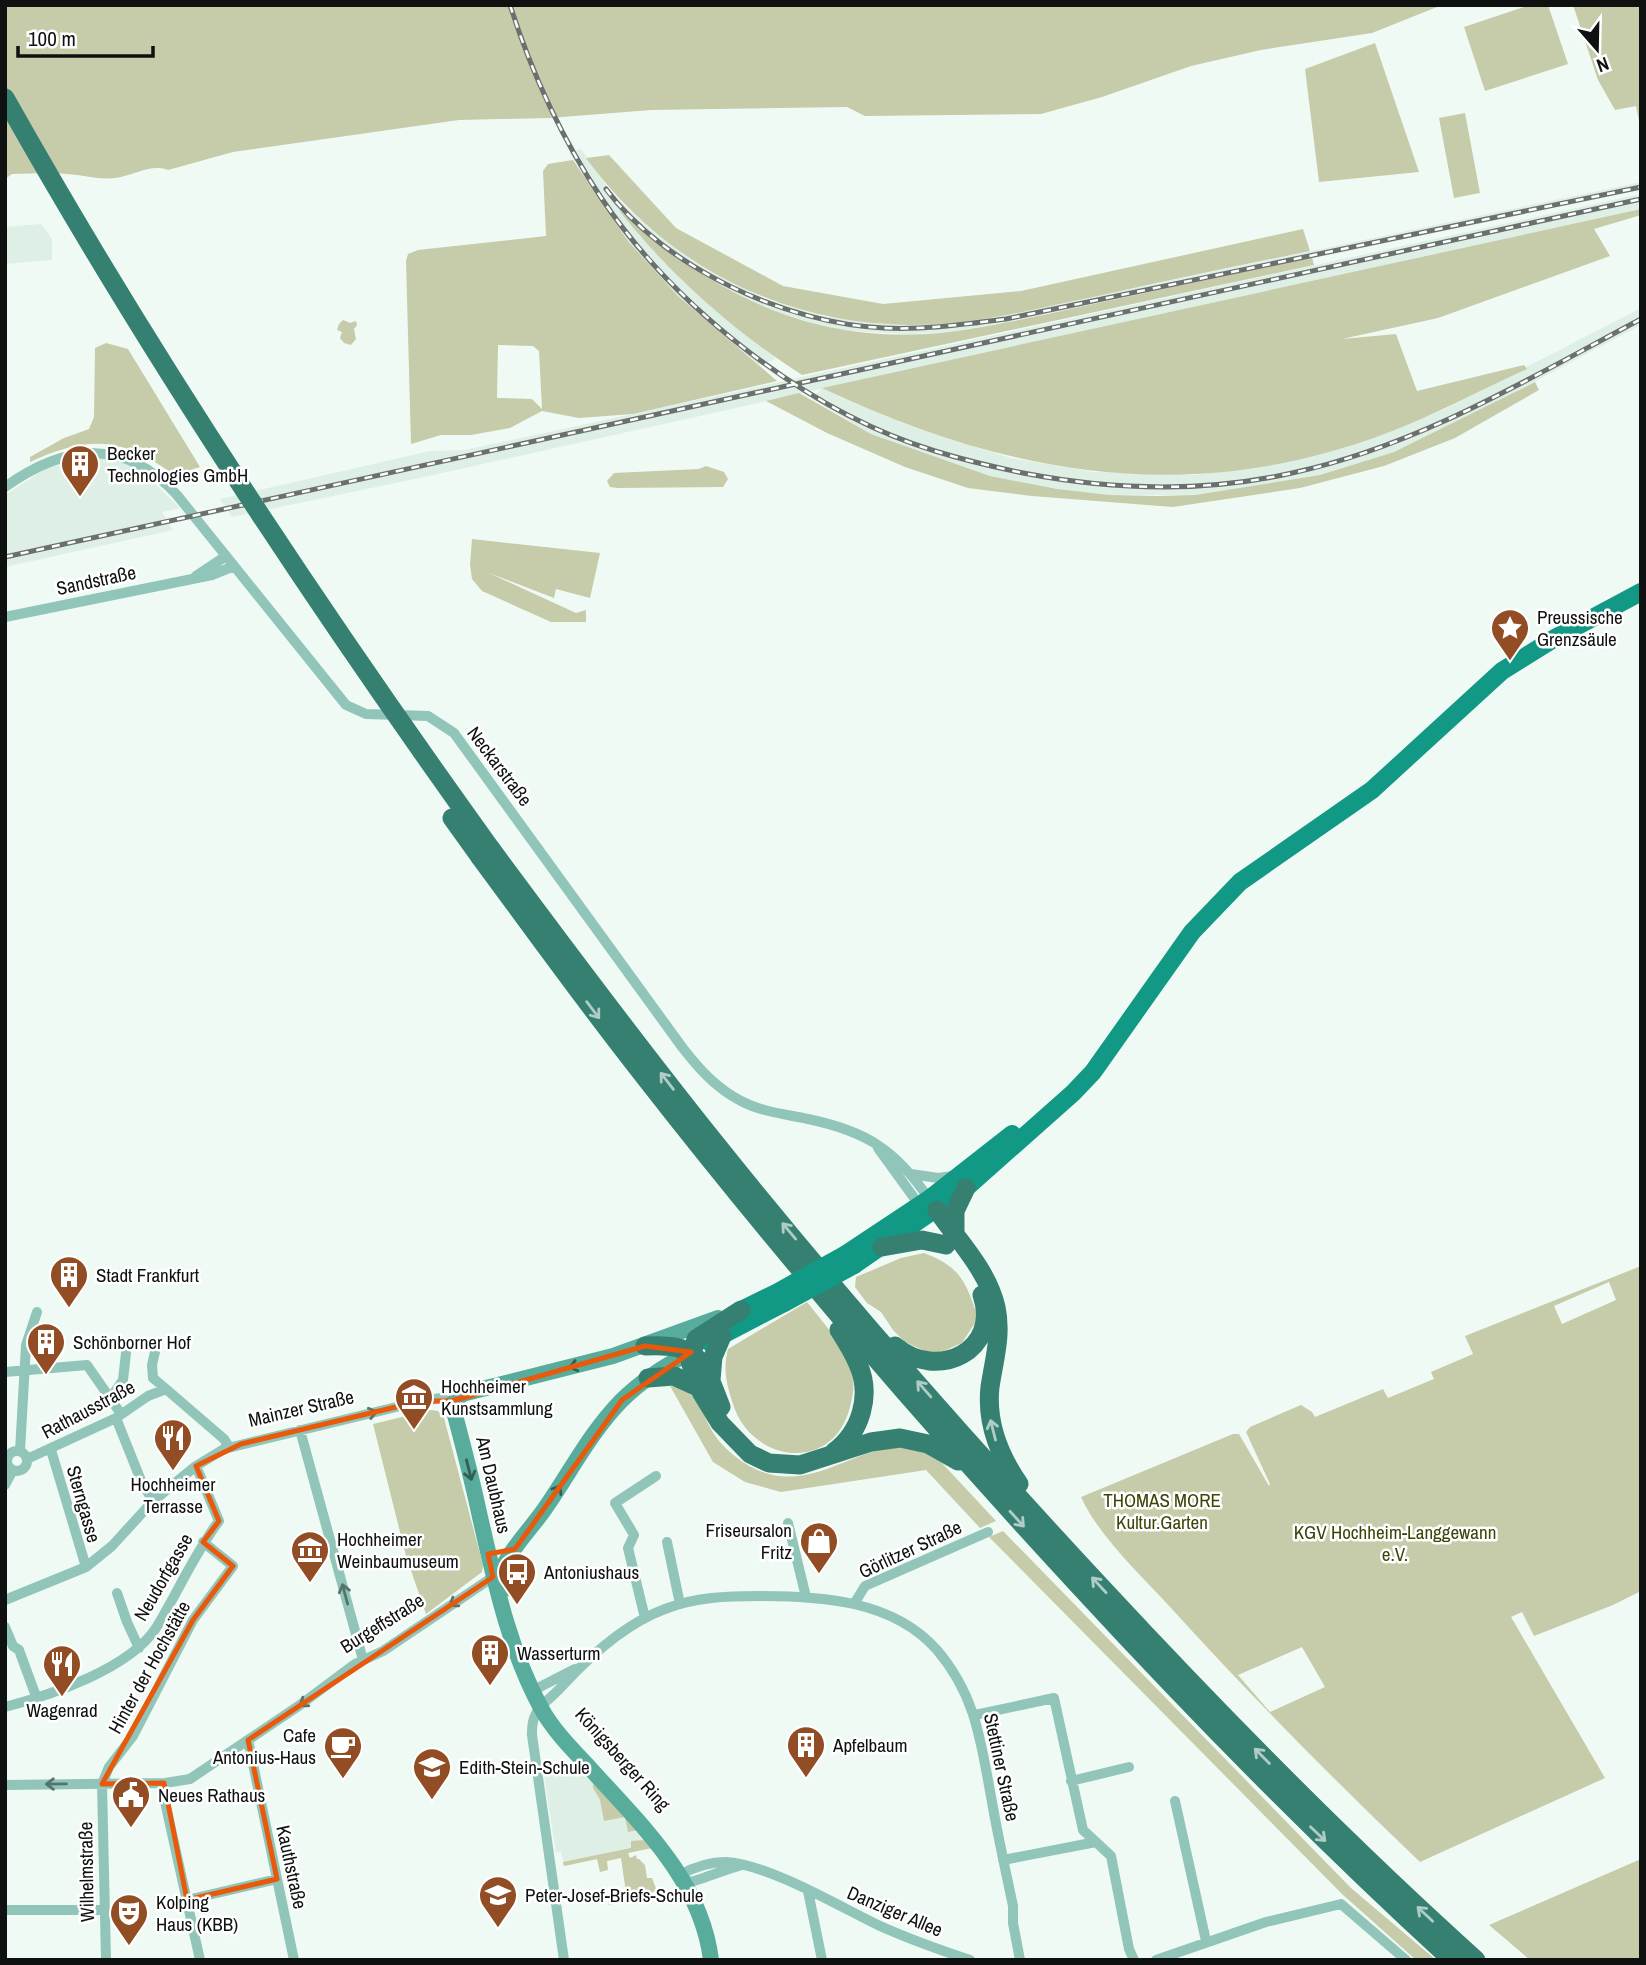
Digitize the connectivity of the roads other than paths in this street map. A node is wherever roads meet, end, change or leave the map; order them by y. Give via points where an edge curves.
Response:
1 (5, 98) edge
2 (5, 123) edge
3 (5, 486) edge
4 (226, 556) junction
5 (234, 566) junction
6 (194, 578) junction
7 (1641, 592) edge
8 (5, 617) edge
9 (485, 853) junction
10 (868, 1139) junction
11 (911, 1174) junction
12 (964, 1181) junction
13 (928, 1208) junction
14 (951, 1240) junction
15 (882, 1247) junction
16 (850, 1260) junction
17 (812, 1284) junction
18 (780, 1298) junction
19 (741, 1310) junction
20 (37, 1312) dead end
21 (865, 1321) junction
22 (722, 1336) junction
23 (645, 1346) junction
24 (155, 1352) dead end
25 (691, 1352) junction
26 (126, 1353) dead end
27 (26, 1368) junction
28 (5, 1372) edge
29 (648, 1378) junction
30 (704, 1384) junction
31 (166, 1390) junction
32 (110, 1399) junction
33 (452, 1404) junction
34 (118, 1416) junction
35 (300, 1430) junction
36 (229, 1447) junction
37 (51, 1450) junction
38 (16, 1452) edge
39 (820, 1460) junction
40 (196, 1466) junction
41 (971, 1468) junction
42 (13, 1469) junction
43 (656, 1476) dead end
44 (5, 1485) edge
45 (153, 1501) junction
46 (788, 1523) dead end
47 (988, 1532) dead end
48 (1050, 1532) junction
49 (485, 1539) junction
50 (202, 1542) junction
51 (667, 1542) dead end
52 (515, 1549) junction
53 (86, 1567) junction
54 (497, 1578) junction
55 (117, 1593) dead end
56 (806, 1597) junction
57 (5, 1600) edge
58 (680, 1604) junction
59 (855, 1604) junction
60 (645, 1618) junction
61 (5, 1627) edge
62 (139, 1648) junction
63 (363, 1660) junction
64 (540, 1695) junction
65 (37, 1699) junction
66 (5, 1707) edge
67 (975, 1715) junction
68 (248, 1741) junction
69 (1129, 1767) dead end
70 (1072, 1781) junction
71 (165, 1783) junction
72 (102, 1784) junction
73 (5, 1785) edge
74 (1175, 1801) dead end
75 (1096, 1842) junction
76 (1003, 1860) junction
77 (688, 1876) junction
78 (277, 1879) junction
79 (808, 1891) junction
80 (187, 1900) junction
81 (5, 1910) edge
82 (104, 1910) junction
83 (1206, 1941) junction
84 (106, 1960) edge
85 (200, 1960) edge
86 (294, 1960) edge
87 (565, 1960) edge
88 (711, 1960) edge
89 (721, 1960) edge
90 (822, 1960) edge
91 (970, 1960) edge
92 (1020, 1960) edge
93 (1134, 1960) edge
94 (1156, 1960) edge
95 (1406, 1960) edge
96 (1452, 1960) edge
97 (1476, 1960) edge

1 - 9 highway, bridge via 225,461
2 - 9 highway, bridge via 220,478 355,681
3 - 4 street, Neckarstraße via 67,455 88,452 122,457 165,482
4 - 5 street, Neckarstraße
4 - 6 street, Sandstraße
5 - 6 street, Sandstraße
5 - 10 street, Neckarstraße via 346,705 366,714 428,716 454,733 710,1080 753,1106
6 - 8 street, Sandstraße
7 - 12 main road via 1525,656 1474,695 1372,790 1240,883 1192,932 1093,1072
9 -> 17 highway via 642,1073
21 -> 9 highway via 709,1135
10 - 11 street, Neckarstraße via 894,1155
10 - 13 street, Neckarstraße
11 - 12 street
11 - 13 street, Neckarstraße
12 - 13 main road
12 - 14 highway
13 - 14 highway
13 - 15 main road
13 - 16 main road
14 - 15 highway
14 - 21 highway via 986,1308 983,1326 969,1349 945,1362 918,1361
48 -> 14 highway via 1013,1475 993,1432 989,1398 999,1335 996,1307 987,1282
15 - 16 main road
16 - 18 main road, bridge
17 - 39 highway via 858,1363 864,1394 852,1433
17 - 41 highway
18 - 19 main road
18 - 22 main road
19 - 23 main road
19 - 25 highway via 696,1339
20 - 27 street via 26,1345
48 -> 21 highway
22 - 25 main road
22 - 30 highway
23 - 25 highway via 678,1346
23 -> 33 main road via 465,1393
24 - 31 street, Rathausstraße via 153,1378
25 - 29 main road
25 - 30 highway via 698,1359
26 - 32 street via 123,1380
27 - 28 street
27 - 32 street via 87,1365
27 - 38 street
29 - 30 highway via 674,1376
52 -> 29 main road via 600,1425
30 - 39 highway via 720,1423 750,1454 790,1466
31 - 34 street, Rathausstraße
31 - 36 street, Rathausstraße
32 - 34 street
35 -> 33 street, Mainzer Straße via 421,1401 440,1398
33 -> 49 main road, Am Daubhaus
34 - 37 street, Rathausstraße
34 - 45 street
35 - 36 street, Mainzer Straße
63 -> 35 street
36 - 40 street, Mainzer Straße
37 - 38 street, Rathausstraße
37 - 53 street, Sterngasse
38 - 42 street via 7,1461
38 - 42 street, Rathausstraße via 23,1469
39 - 41 highway via 872,1442 900,1438 928,1444
40 - 45 street, Mainzer Straße
40 - 50 street, Neudorfgasse via 219,1521
41 -> 96 highway via 1259,1776
42 - 44 street, Rathausstraße
43 - 60 street via 615,1503 634,1535 628,1548
45 - 53 street, Mainzer Straße
46 - 56 street
47 - 59 street, Görlitzer Straße via 865,1586
97 -> 48 highway via 1280,1774
49 - 52 main road via 498,1553
49 - 54 main road, Am Daubhaus
50 - 62 street, Neudorfgasse via 155,1629
50 - 72 street, Hinter der Hochstätte via 233,1566 193,1620 133,1736
51 - 58 street
52 - 54 main road
53 - 57 street, Mainzer Straße
54 -> 63 street, Burgeffstraße
54 - 64 main road, Königsberger Ring
55 - 62 street
56 - 58 street, Stettiner Straße via 746,1596
56 - 59 street, Stettiner Straße
58 - 60 street, Stettiner Straße
59 - 67 street, Stettiner Straße via 897,1620 926,1639 949,1666
60 - 64 street, Stettiner Straße
61 - 65 street
62 - 65 street, Neudorfgasse
63 -> 68 street, Burgeffstraße
64 - 77 main road, Königsberger Ring via 558,1734
64 - 87 street via 532,1735
65 - 66 street, Neudorfgasse
67 - 70 street via 1054,1698
67 - 76 street, Stettiner Straße
68 - 71 street, Burgeffstraße via 190,1779
68 - 78 street, Kauthstraße
69 - 70 street
70 - 75 street via 1083,1829
71 - 72 street, Burgeffstraße
71 - 80 street via 165,1802
72 -> 73 street, Burgeffstraße
72 - 82 street, Wilhelmstraße
74 - 83 street
75 - 76 street
75 - 93 street via 1111,1856
76 - 92 street, Stettiner Straße
77 - 79 street, Danziger Allee via 742,1865
77 - 88 main road, Königsberger Ring
77 - 89 main road, Königsberger Ring via 707,1907
78 - 80 street
78 - 86 street, Kauthstraße
79 - 90 street
79 - 91 street, Danziger Allee via 882,1927
80 - 85 street
81 - 82 street
82 - 84 street, Wilhelmstraße
83 - 94 street
83 - 95 street via 1341,1904

